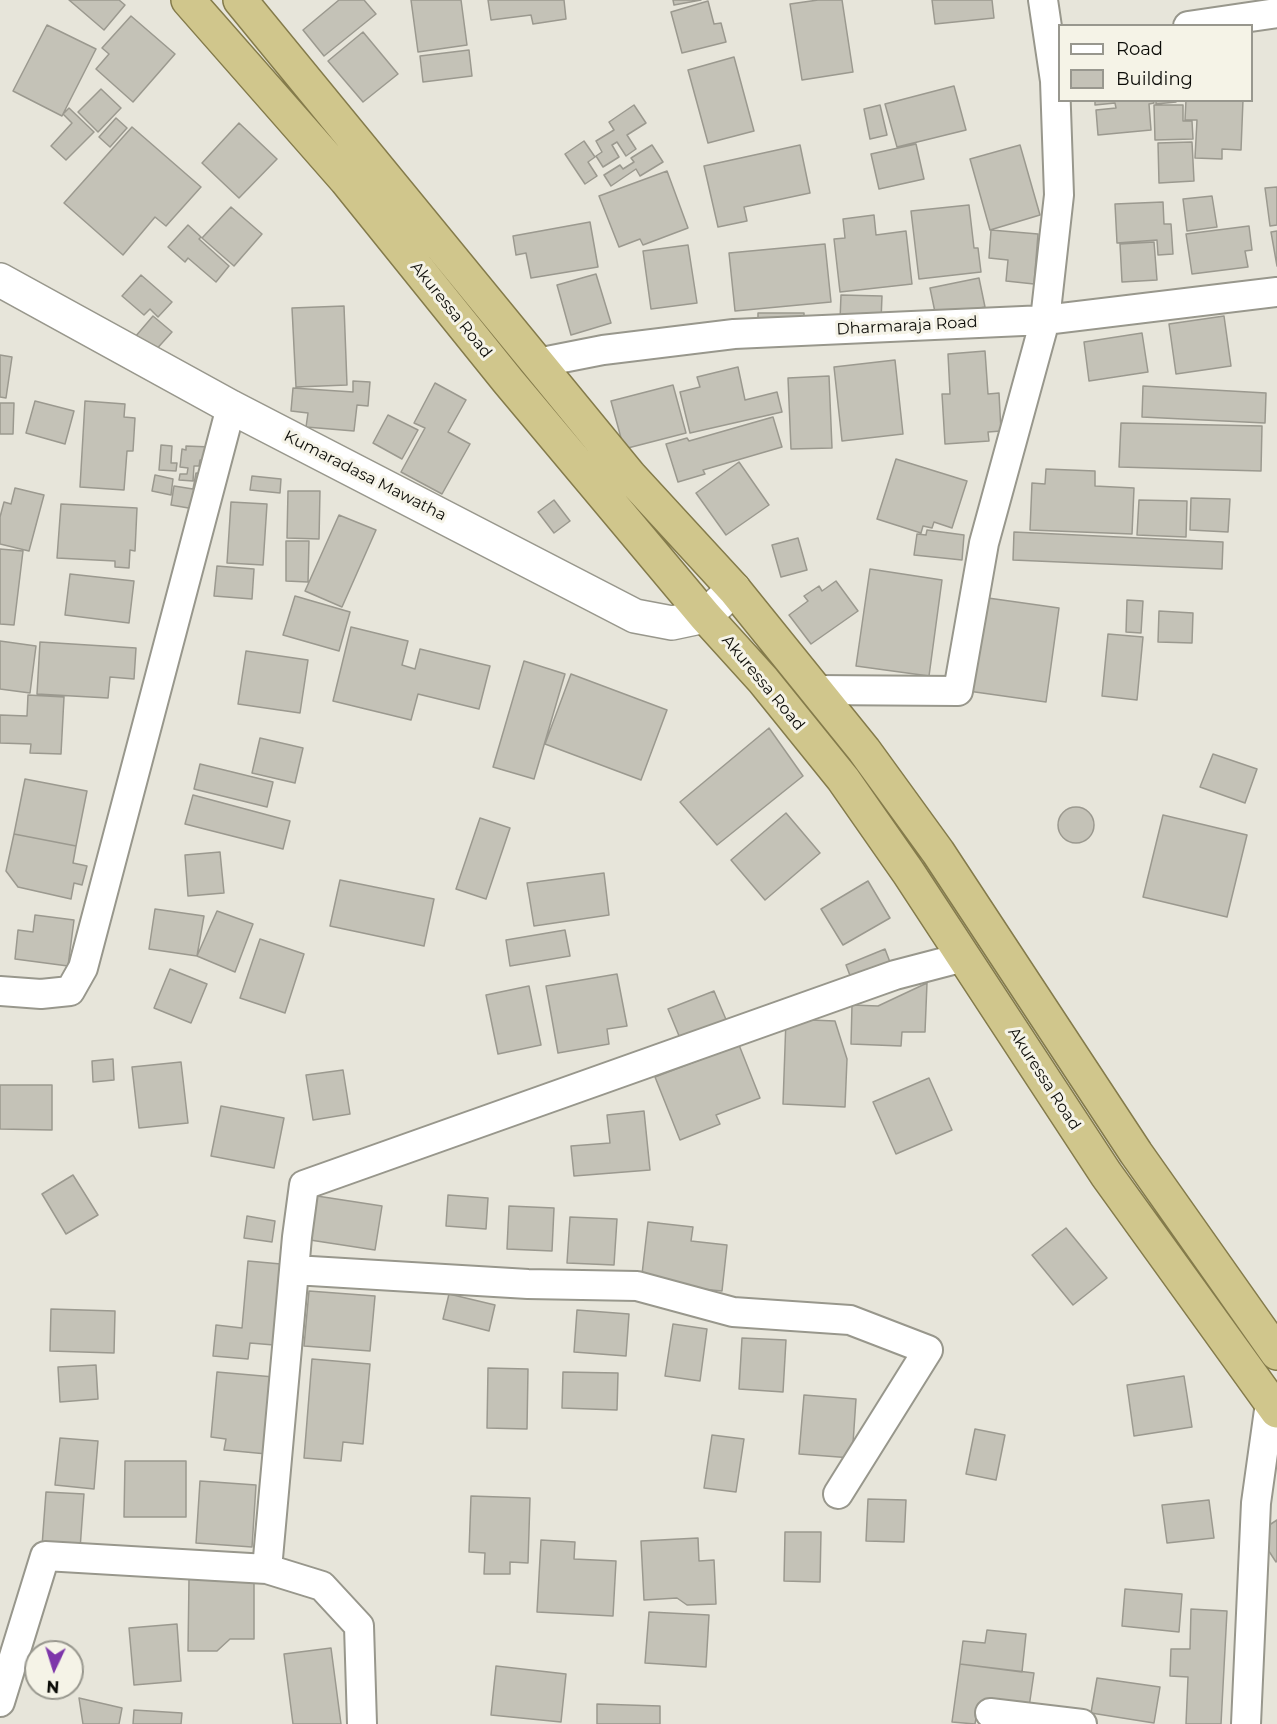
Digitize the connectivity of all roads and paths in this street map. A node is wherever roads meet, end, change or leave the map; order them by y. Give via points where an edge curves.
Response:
1 (188, 0) edge
2 (240, 0) edge
3 (1043, 0) edge
4 (1277, 13) edge
5 (1202, 24) edge
6 (1054, 45) edge
7 (0, 280) edge
8 (1277, 292) edge
9 (1045, 320) junction
10 (537, 363) junction
11 (231, 407) junction
12 (734, 589) junction
13 (705, 616) junction
14 (814, 690) junction
15 (964, 957) junction
16 (0, 991) edge
17 (1136, 1153) junction
18 (1106, 1174) junction
19 (294, 1270) junction
20 (1277, 1353) edge
21 (1274, 1407) edge
22 (838, 1494) dead end
23 (267, 1569) junction
24 (0, 1702) edge
25 (990, 1713) dead end
26 (363, 1724) edge
27 (1082, 1724) edge
28 (1246, 1724) edge

1 - 13 highway, Akuressa Road via 346,180 515,390
2 - 10 highway, Akuressa Road
3 - 6 street
4 - 5 street
6 - 9 street via 1059,195
7 - 11 main road, Kumaradasa Mawatha
8 - 9 street, Dharmaraja Road
9 - 10 street, Dharmaraja Road via 734,334 603,350
9 - 14 street via 984,543 958,691
10 - 12 highway, Akuressa Road via 630,476
11 - 13 main road, Kumaradasa Mawatha via 635,616 672,623
11 - 16 street via 83,968 70,991
12 - 13 main road
12 - 14 highway, Akuressa Road
13 - 15 highway, Akuressa Road via 764,680 843,780
14 - 17 highway, Akuressa Road via 864,750 938,852
15 - 18 highway, Akuressa Road
15 - 19 street via 895,975 304,1185
17 - 18 highway
17 - 20 highway, Akuressa Road
18 - 21 highway, Akuressa Road
19 - 22 street via 528,1284 637,1286 734,1312 850,1320 928,1350
19 - 23 street
21 - 28 street via 1256,1503
23 - 24 street via 45,1556
23 - 26 street via 322,1586 359,1626
25 - 27 street

